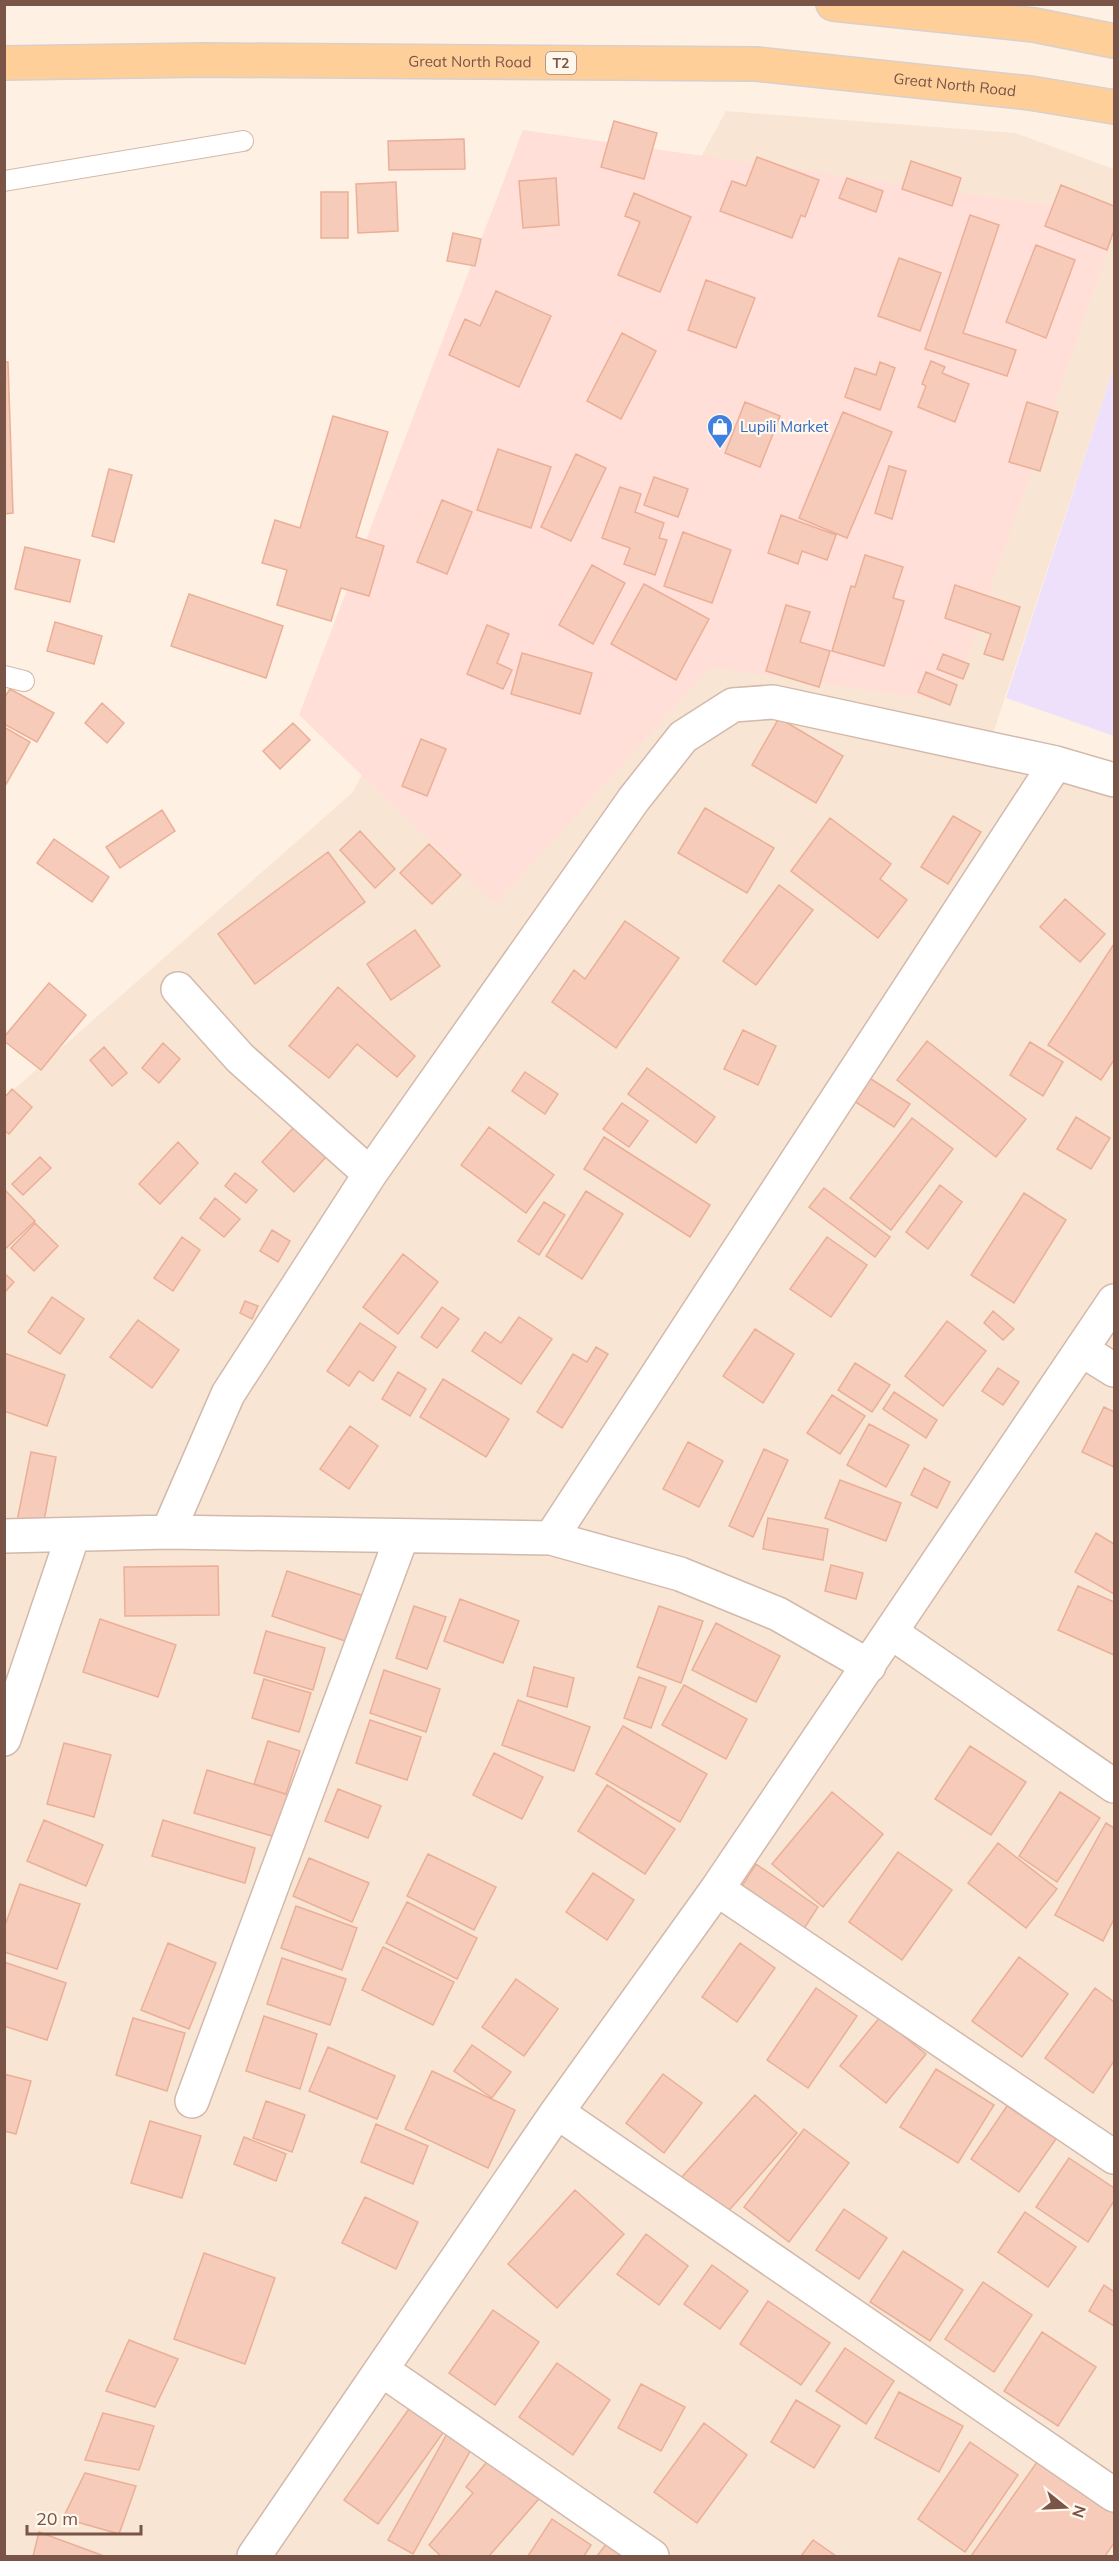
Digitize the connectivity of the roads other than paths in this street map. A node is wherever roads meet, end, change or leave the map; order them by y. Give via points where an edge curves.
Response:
1 (832, 4) edge
2 (1114, 41) edge
3 (4, 63) edge
4 (1114, 107) edge
5 (243, 141) dead end
6 (4, 181) edge
7 (4, 676) edge
8 (24, 681) dead end
9 (1056, 763) junction
10 (1114, 780) edge
11 (178, 989) dead end
12 (370, 1174) junction
13 (1114, 1301) edge
14 (1082, 1350) junction
15 (1114, 1370) edge
16 (168, 1532) junction
17 (73, 1535) junction
18 (4, 1536) edge
19 (402, 1536) junction
20 (551, 1538) junction
21 (892, 1633) junction
22 (869, 1666) junction
23 (4, 1739) edge
24 (1114, 1786) edge
25 (717, 1889) junction
26 (192, 2101) dead end
27 (557, 2112) junction
28 (1114, 2157) edge
29 (382, 2370) junction
30 (1114, 2495) edge
31 (254, 2556) edge
32 (652, 2556) edge

1 - 2 main road via 1034,25
3 - 4 main road, Great North Road / T2 via 204,60 756,64 1030,93
5 - 6 lane
7 - 8 lane
9 - 10 street
9 - 12 street via 773,702 733,705 683,737 634,799
9 - 20 street
11 - 12 street via 240,1058
12 - 16 street via 228,1394
13 - 14 street
14 - 15 street
14 - 21 street
16 - 17 street
16 - 19 street
17 - 18 street
17 - 23 street
19 - 20 street
19 - 26 street
20 - 22 street via 680,1574 778,1614
21 - 22 street
21 - 24 street
22 - 25 street
25 - 27 street
25 - 28 street
27 - 29 street
27 - 30 street
29 - 31 street
29 - 32 street

